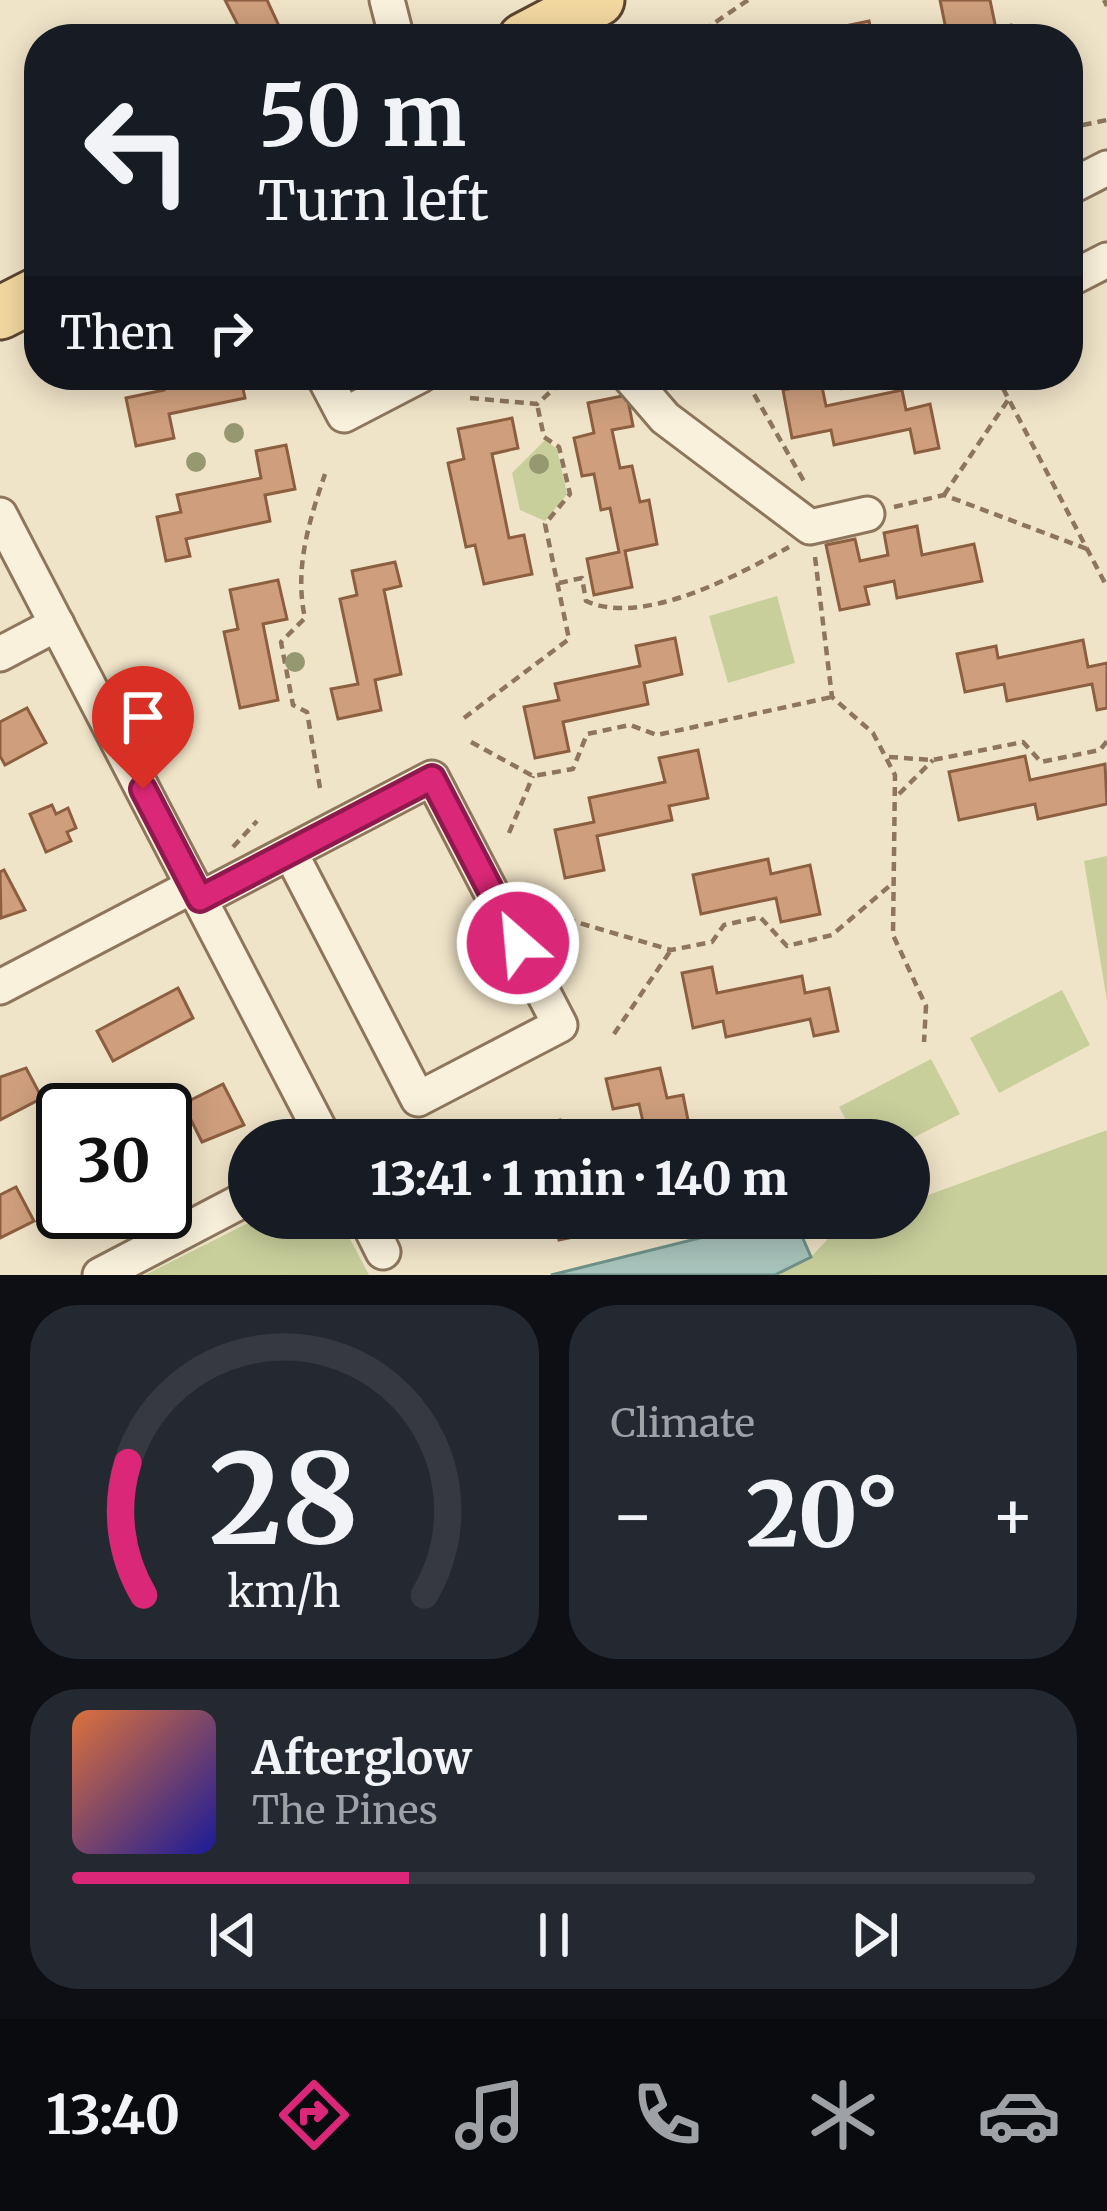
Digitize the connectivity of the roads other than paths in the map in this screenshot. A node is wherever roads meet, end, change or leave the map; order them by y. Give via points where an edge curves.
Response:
1 (598, 0) edge
2 (552, 24) edge
3 (331, 390) edge
4 (392, 390) edge
5 (641, 390) edge
6 (867, 514) road end
7 (0, 515) edge
8 (57, 624) junction
9 (0, 654) edge
10 (290, 852) junction
11 (196, 893) junction
12 (0, 987) edge
13 (314, 1119) edge
14 (228, 1208) edge
15 (376, 1239) edge
16 (383, 1252) dead end
17 (100, 1275) edge

1 - 2 main road
3 - 4 street via 344,415
5 - 6 street via 665,418 811,527
7 - 8 street
8 - 9 street
8 - 11 street
10 - 10 street via 432,778 560,1025 418,1099
10 - 11 street
11 - 12 street
11 - 13 street
14 - 17 street
15 - 16 street

